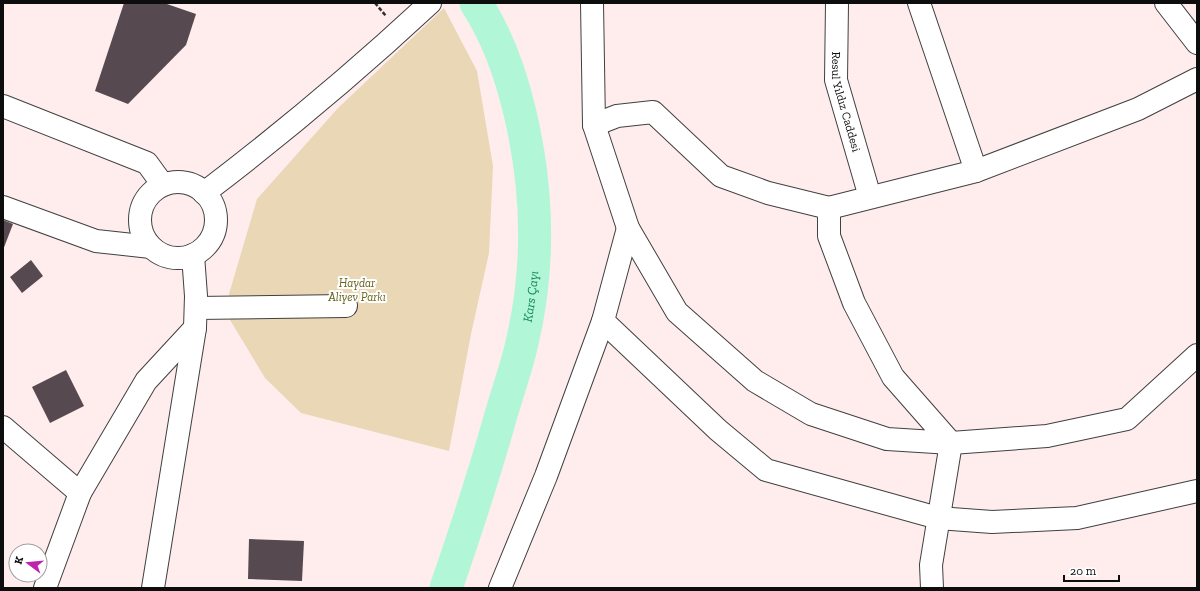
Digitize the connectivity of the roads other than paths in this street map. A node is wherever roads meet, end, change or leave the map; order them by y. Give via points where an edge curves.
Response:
1 (430, 3) edge
2 (592, 3) edge
3 (837, 3) edge
4 (919, 3) edge
5 (1166, 3) edge
6 (1197, 43) edge
7 (1197, 79) edge
8 (3, 106) edge
9 (594, 125) junction
10 (976, 171) junction
11 (163, 185) junction
12 (204, 193) junction
13 (870, 197) junction
14 (3, 207) edge
15 (829, 208) junction
16 (628, 228) junction
17 (151, 248) junction
18 (193, 255) junction
19 (346, 306) dead end
20 (196, 318) junction
21 (603, 321) junction
22 (1197, 355) edge
23 (3, 427) edge
24 (951, 443) junction
25 (1197, 491) edge
26 (80, 492) junction
27 (938, 518) junction
28 (45, 588) edge
29 (153, 588) edge
30 (500, 588) edge
31 (932, 588) edge

1 - 12 street via 386,44 270,142
2 - 9 street
3 - 13 street, Resul Yıldız Caddesi via 836,80
4 - 10 street
5 - 6 street
7 - 10 street via 1138,109
8 - 11 street via 148,163
9 - 15 street via 617,116 653,112 721,176 768,193
9 - 16 street
10 - 13 street
11 - 12 street via 177,182 192,184
11 - 17 street via 150,193 142,206 142,235
12 - 18 street via 213,205 216,220 213,234 205,247
13 - 15 street
14 - 17 street via 96,241
15 - 24 street via 829,236 854,303 893,377
16 - 21 street
16 - 24 street via 677,312 755,381 811,414 887,439
17 - 18 street via 163,256 178,258
18 - 20 street
19 - 20 street
20 - 26 street via 146,381
20 - 29 street
21 - 27 street via 718,430 766,470
21 - 30 street via 546,476
22 - 24 street via 1127,419 1047,436
23 - 26 street
24 - 27 street
25 - 27 street via 1077,518 992,522
26 - 28 street
27 - 31 street via 931,565

